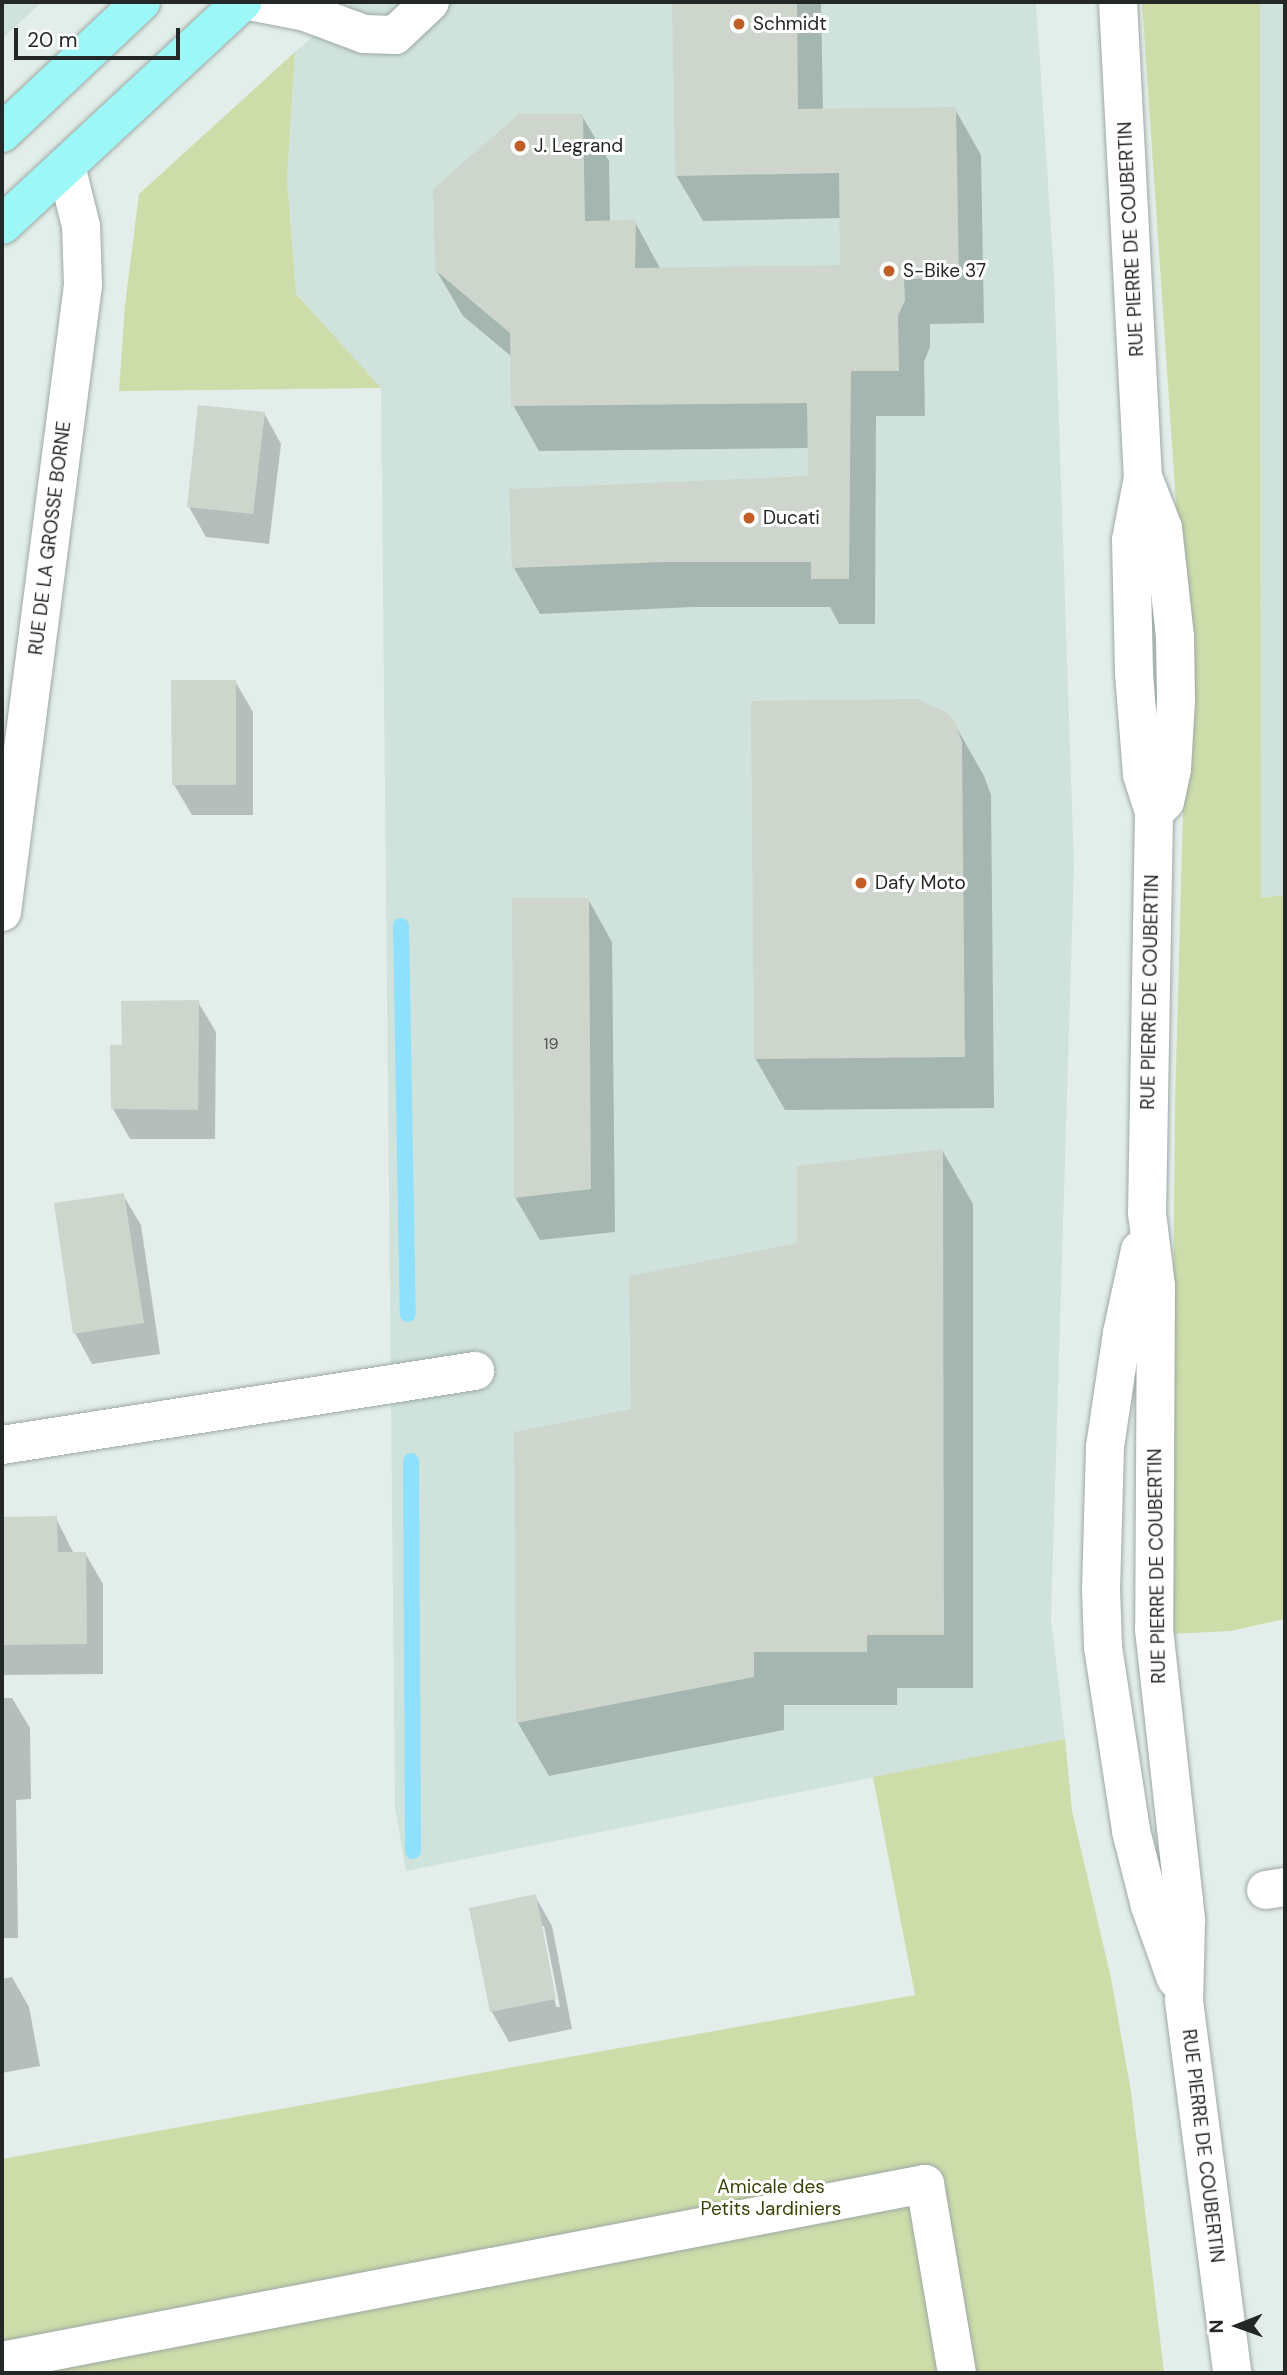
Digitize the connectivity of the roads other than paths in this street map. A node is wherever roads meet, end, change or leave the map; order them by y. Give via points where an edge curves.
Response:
1 (141, 2) edge
2 (242, 2) edge
3 (255, 2) edge
4 (430, 2) edge
5 (1118, 2) edge
6 (2, 133) edge
7 (66, 166) junction
8 (2, 225) edge
9 (2, 912) edge
10 (1147, 1213) junction
11 (475, 1371) dead end
12 (2, 1445) edge
13 (1184, 2001) junction
14 (2, 2361) edge
15 (957, 2373) edge
16 (1232, 2373) edge

1 - 6 main road
2 - 7 main road
3 - 4 street via 305,12 364,34 395,34
5 - 10 street, RUE PIERRE DE COUBERTIN via 1143,477 1131,540 1133,638 1142,775 1154,813
7 - 8 main road
7 - 9 street, RUE DE LA GROSSE BORNE via 81,226 83,285
10 - 13 street, RUE PIERRE DE COUBERTIN via 1156,1286 1154,1629 1185,1908
10 - 13 street, RUE PIERRE DE COUBERTIN via 1105,1447 1103,1647 1131,1831 1150,1906
11 - 12 street
13 - 16 street, RUE PIERRE DE COUBERTIN
14 - 15 street via 925,2184

